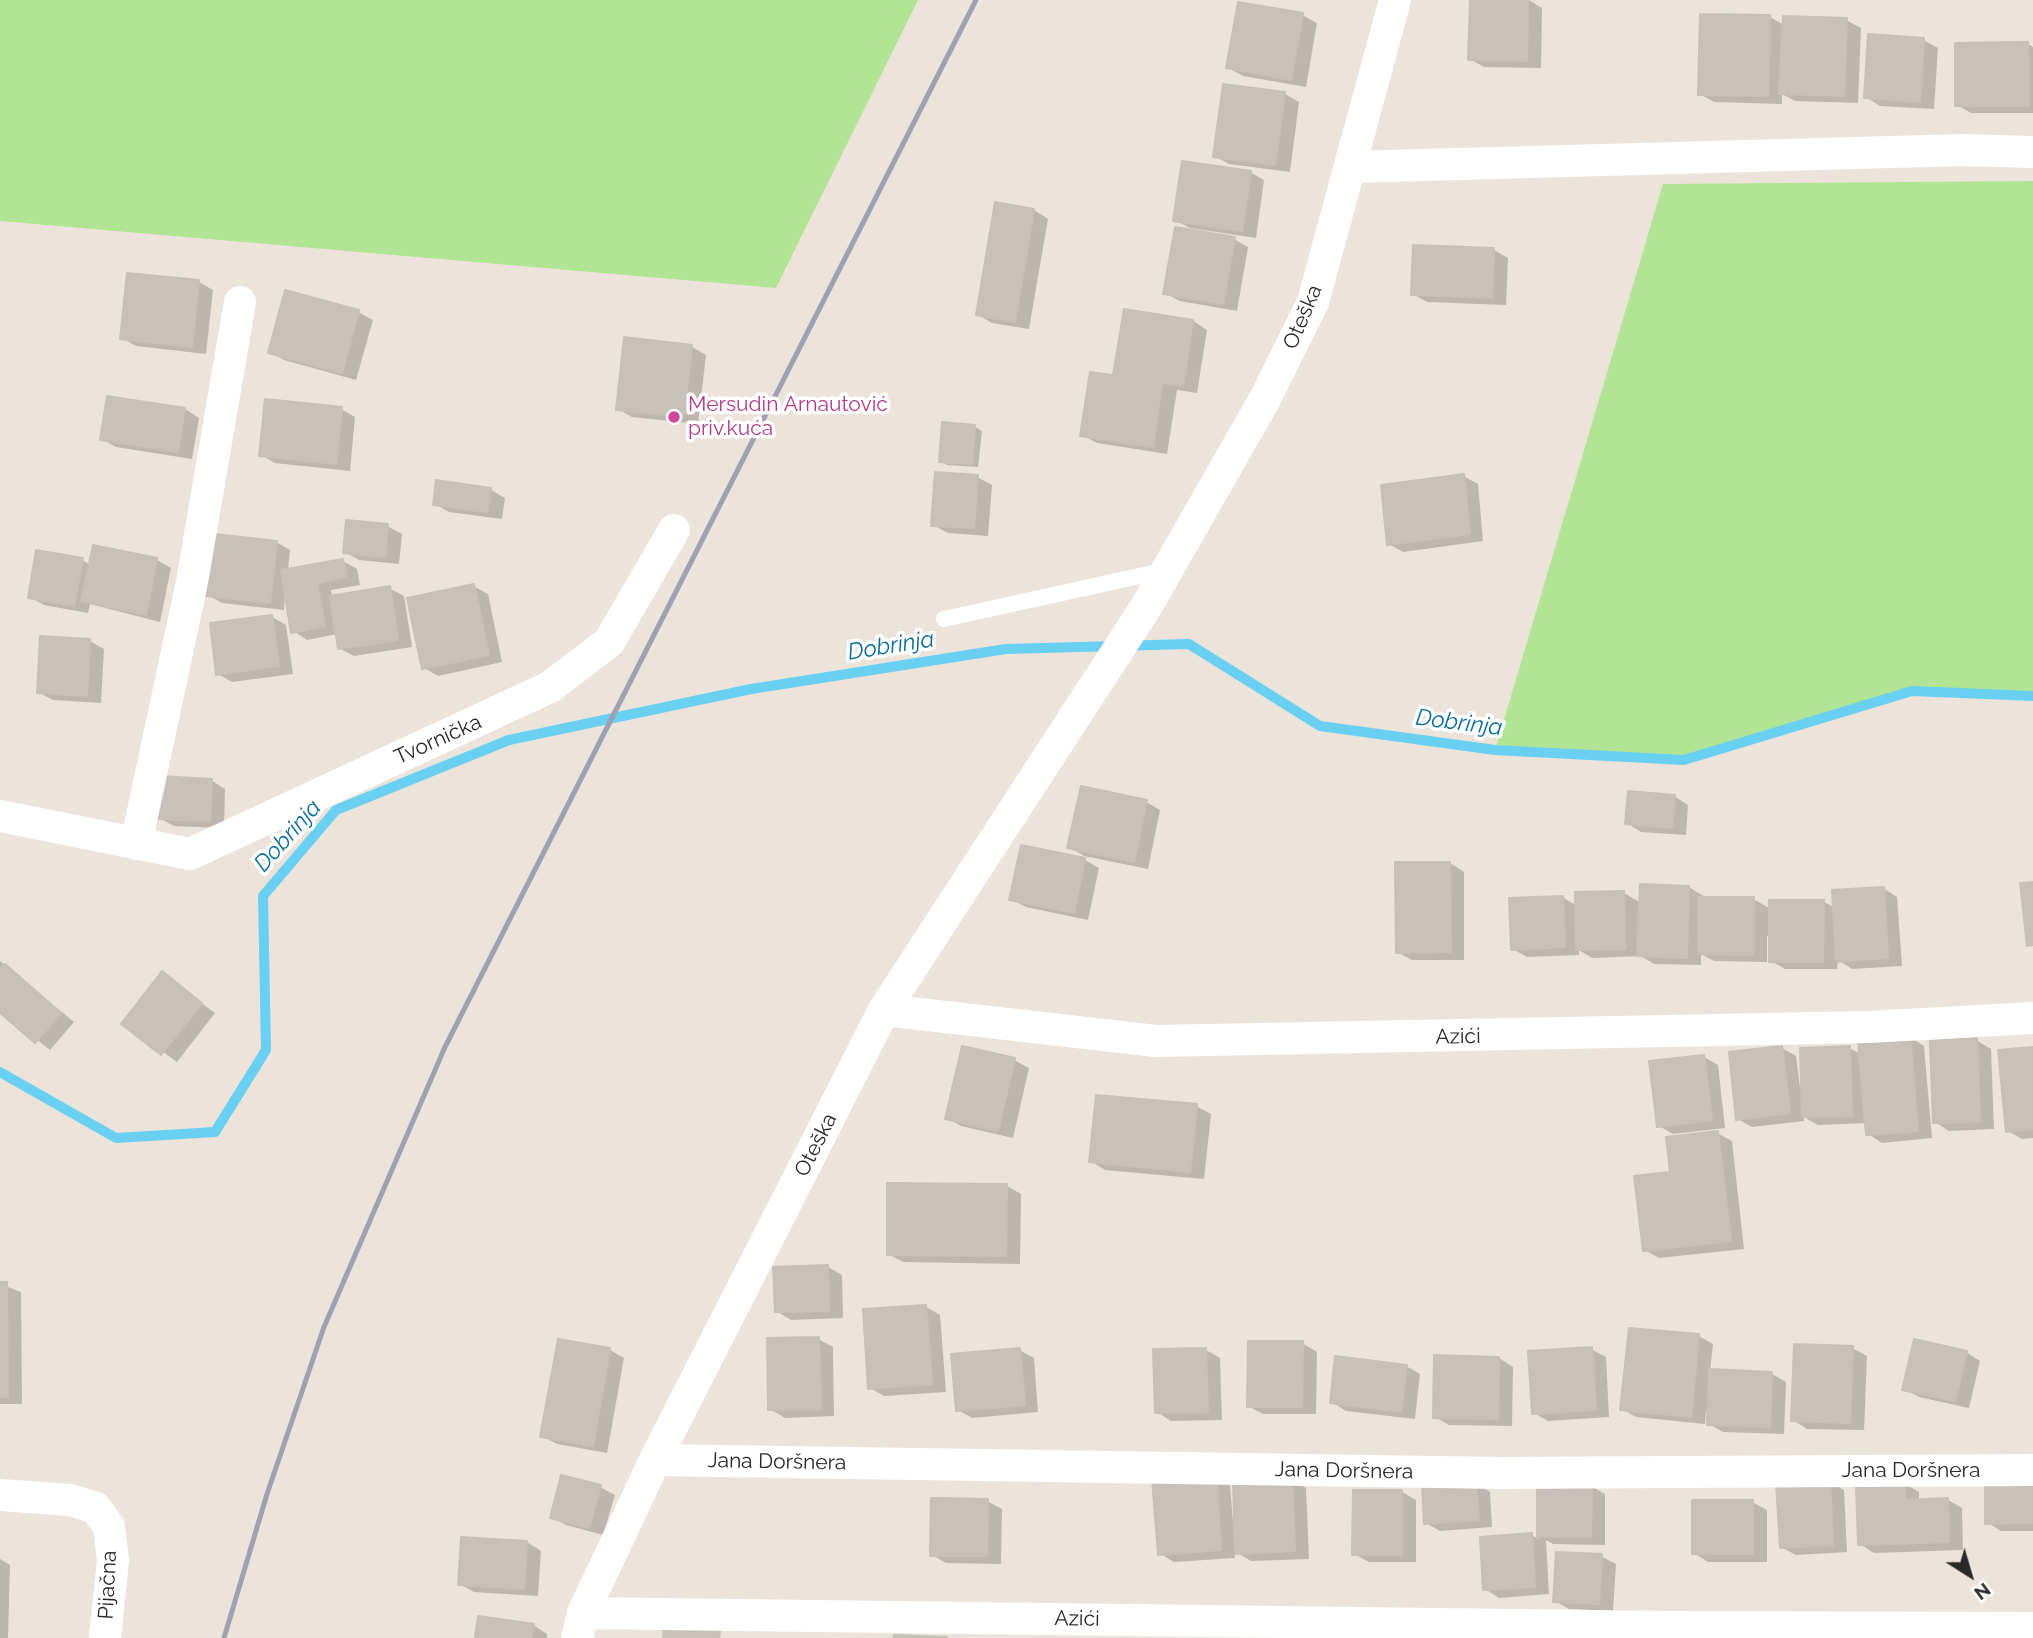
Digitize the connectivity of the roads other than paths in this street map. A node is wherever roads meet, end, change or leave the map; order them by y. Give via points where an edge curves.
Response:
1 (1395, 0) edge
2 (2033, 152) edge
3 (1351, 167) junction
4 (240, 302) dead end
5 (674, 530) dead end
6 (1167, 570) junction
7 (944, 619) dead end
8 (0, 816) edge
9 (136, 844) junction
10 (884, 1010) junction
11 (2033, 1018) edge
12 (655, 1460) junction
13 (2033, 1470) edge
14 (0, 1495) edge
15 (580, 1625) edge
16 (2033, 1628) edge
17 (105, 1638) edge

1 - 3 street, Oteška
2 - 3 street via 1963,150
3 - 6 street, Oteška via 1313,302 1266,397
4 - 9 street via 192,582
5 - 9 street, Tvornička via 610,642 550,687 190,854
6 - 7 lane
6 - 10 street, Oteška
8 - 9 street, Tvornička
10 - 11 street, Azići via 1156,1041 1801,1029
10 - 12 street, Oteška
12 - 13 street, Jana Doršnera via 1501,1474
12 - 15 street, Oteška
14 - 17 street, Pijačna via 70,1500 96,1508 109,1527 113,1560
15 - 16 street, Azići

